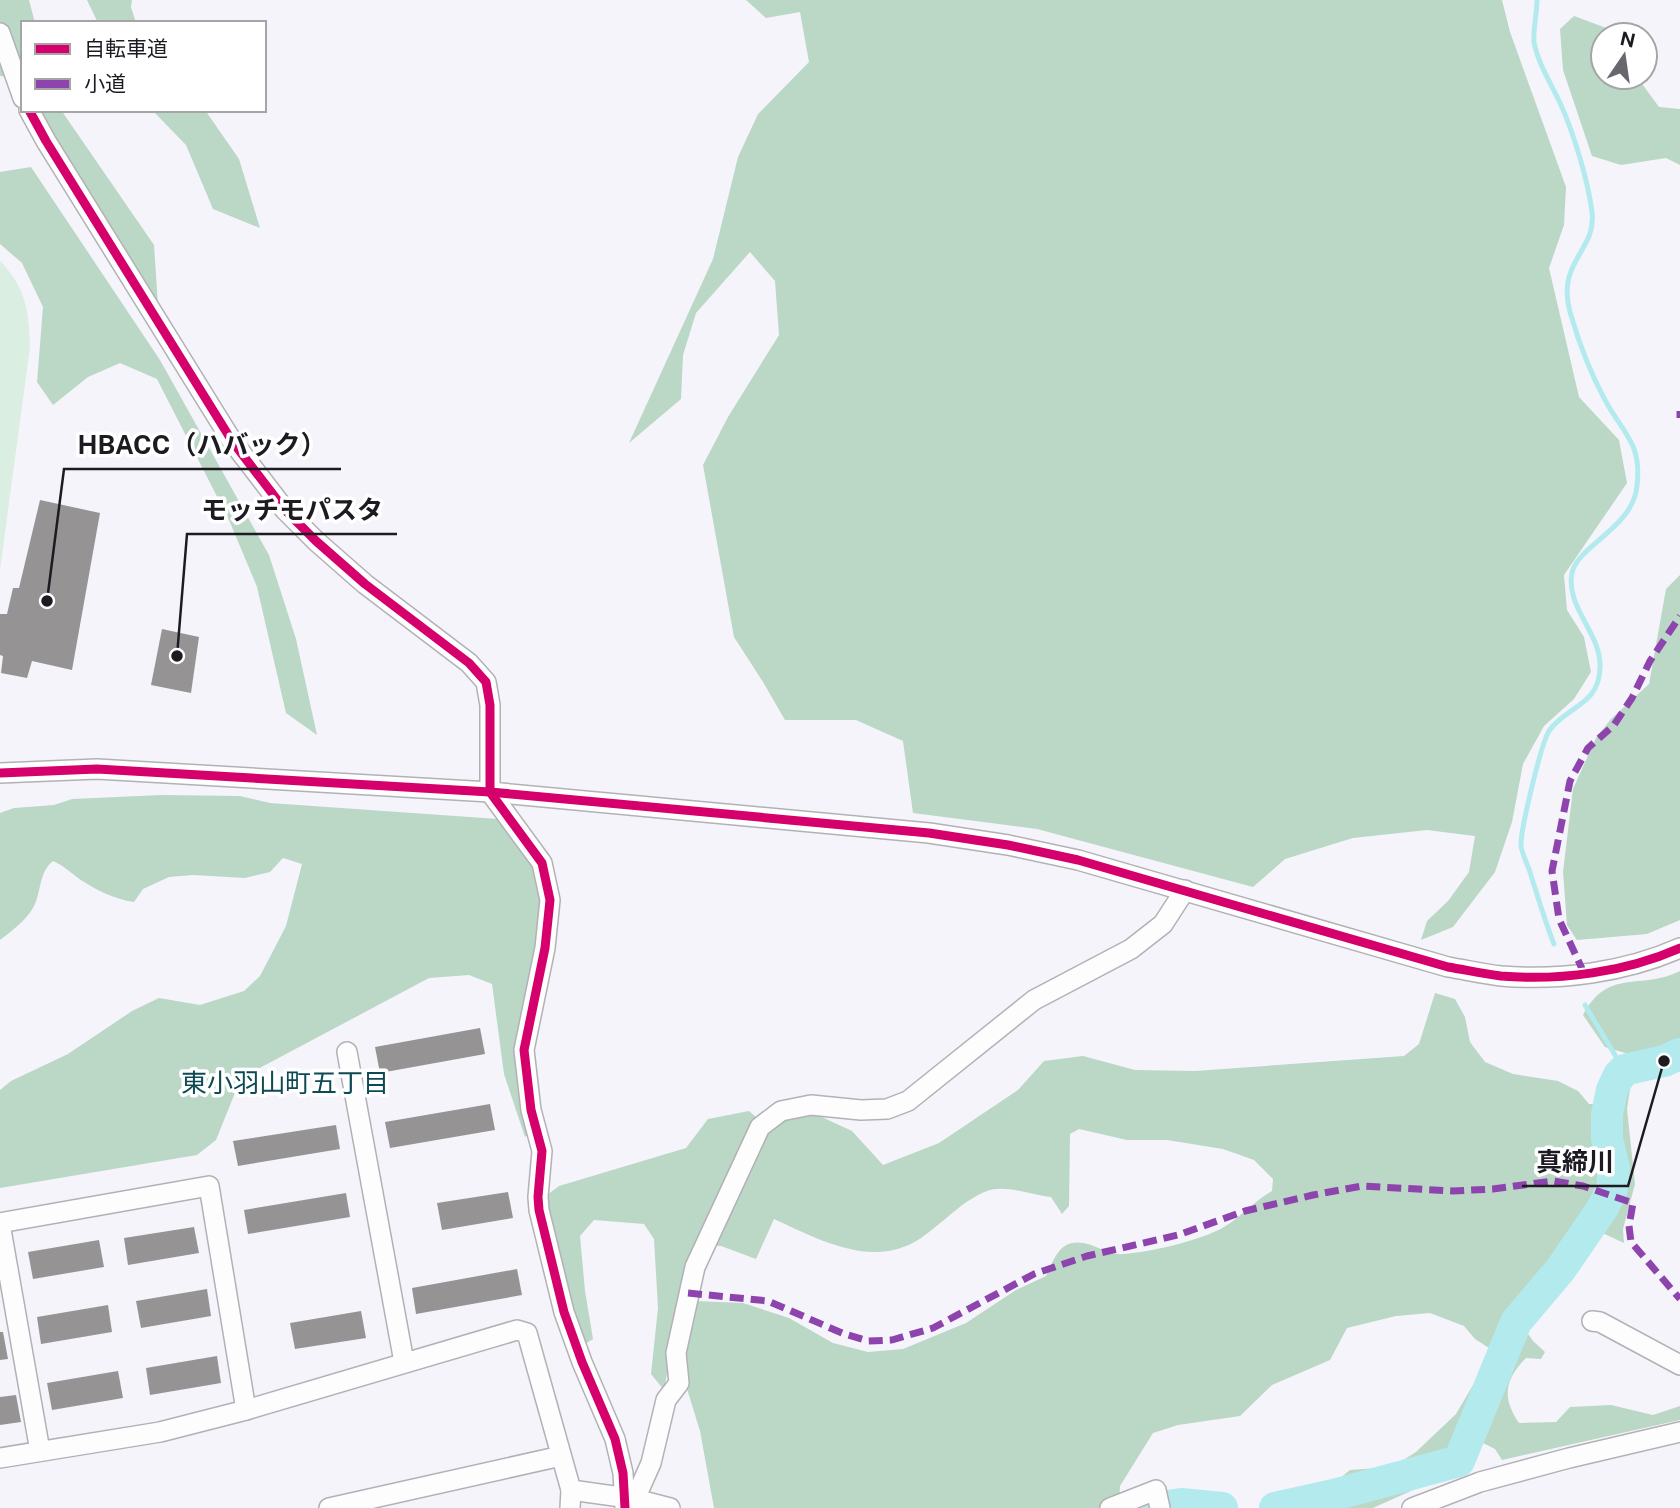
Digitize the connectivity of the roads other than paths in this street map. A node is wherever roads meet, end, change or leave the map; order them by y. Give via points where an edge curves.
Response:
1 (0, 33) edge
2 (21, 92) edge
3 (30, 112) edge
4 (0, 773) edge
5 (490, 792) junction
6 (1185, 890) junction
7 (1680, 948) edge
8 (347, 1052) dead end
9 (0, 1224) edge
10 (1592, 1321) dead end
11 (404, 1362) junction
12 (1680, 1365) edge
13 (246, 1410) junction
14 (1680, 1432) edge
15 (40, 1451) junction
16 (561, 1456) junction
17 (0, 1458) edge
18 (570, 1499) edge
19 (628, 1501) edge
20 (332, 1508) edge
21 (670, 1508) edge
22 (1110, 1508) edge
23 (1160, 1508) edge
24 (1412, 1508) edge

1 - 2 street
3 - 5 street via 217,418 260,479 285,510 365,584 469,663 486,682
4 - 5 street via 111,769
5 - 6 street via 955,837 1078,860
5 - 19 street via 542,863 550,900 524,1050 531,1110 542,1151 539,1210 564,1312 615,1439
6 - 7 street via 1448,967 1502,976 1584,973
6 - 19 street via 1163,924 1142,940 1034,1000 908,1101 874,1110 811,1105 780,1111 760,1127 695,1267 676,1353 679,1383 666,1400 651,1462
8 - 11 street
9 - 13 street via 209,1186
9 - 15 street
10 - 12 street
11 - 13 street
11 - 16 street via 517,1329 527,1333
13 - 15 street via 159,1432
14 - 24 street via 1480,1482
15 - 17 street
16 - 18 street
16 - 20 street
18 - 19 street
19 - 21 street
22 - 23 street via 1156,1490

